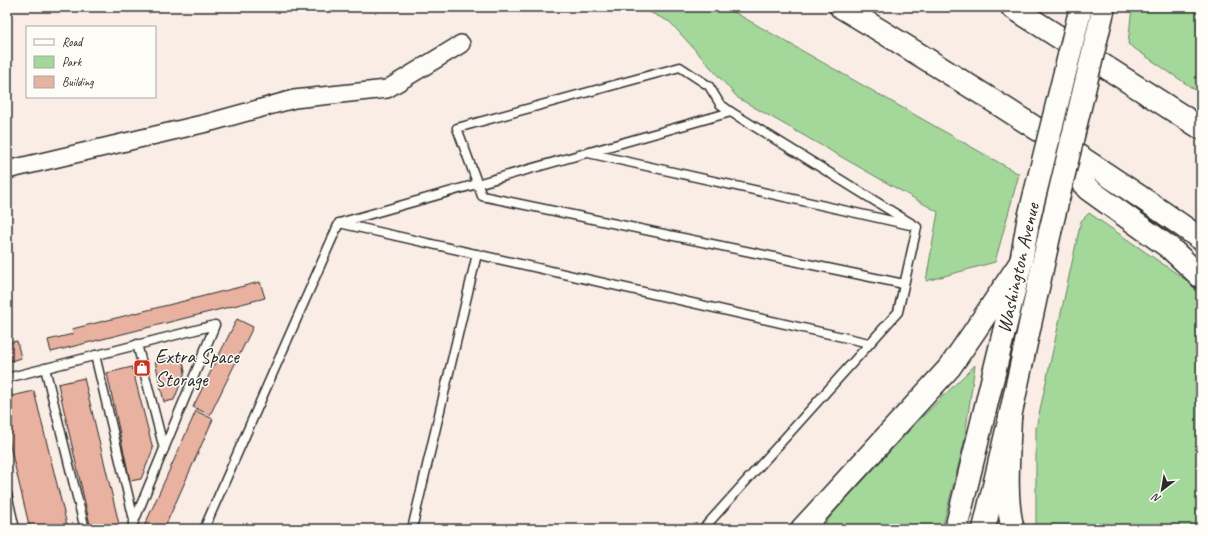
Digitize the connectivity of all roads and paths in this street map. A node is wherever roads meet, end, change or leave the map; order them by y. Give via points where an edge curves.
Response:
1 (841, 7) edge
2 (1012, 7) edge
3 (1026, 7) edge
4 (1081, 7) edge
5 (1104, 7) edge
6 (1041, 25) junction
7 (462, 44) dead end
8 (731, 112) junction
9 (1034, 126) junction
10 (1201, 128) edge
11 (586, 153) junction
12 (7, 170) edge
13 (478, 184) junction
14 (339, 223) junction
15 (917, 227) junction
16 (1201, 239) edge
17 (477, 254) junction
18 (1021, 262) junction
19 (1201, 277) edge
20 (904, 284) junction
21 (869, 343) junction
22 (137, 344) junction
23 (95, 355) junction
24 (45, 368) junction
25 (7, 378) edge
26 (1010, 417) junction
27 (164, 449) junction
28 (7, 494) edge
29 (134, 520) junction
30 (15, 529) edge
31 (85, 529) edge
32 (131, 529) edge
33 (204, 529) edge
34 (412, 529) edge
35 (703, 529) edge
36 (802, 529) edge
37 (956, 529) edge
38 (984, 529) edge
39 (1013, 529) edge

1 - 9 main road
2 - 6 main road
3 - 6 main road
4 - 18 main road, Washington Avenue, bridge via 1028,222
5 - 26 main road, Washington Avenue, bridge via 1050,232
6 - 10 main road
7 - 12 street via 387,89 294,99 211,122
8 - 11 lane
8 - 13 lane via 720,104 709,86 680,67 457,128
8 - 15 lane
9 - 16 main road
9 - 19 main road via 1088,189 1170,248
11 - 13 lane
11 - 15 lane
13 - 14 lane
13 - 20 lane via 482,196
14 - 17 lane
14 - 33 lane
15 - 20 lane
17 - 21 lane
17 - 34 lane
18 - 36 main road via 950,367
18 - 37 main road, Washington Avenue
20 - 21 lane via 898,312
21 - 35 lane
22 - 23 lane
22 - 27 lane
22 - 27 lane via 215,325
23 - 24 lane
23 - 29 lane
24 - 25 lane
24 - 31 lane
26 - 38 main road, Washington Avenue
26 - 39 main road via 1008,481
27 - 29 lane
28 - 30 lane
29 - 32 lane

